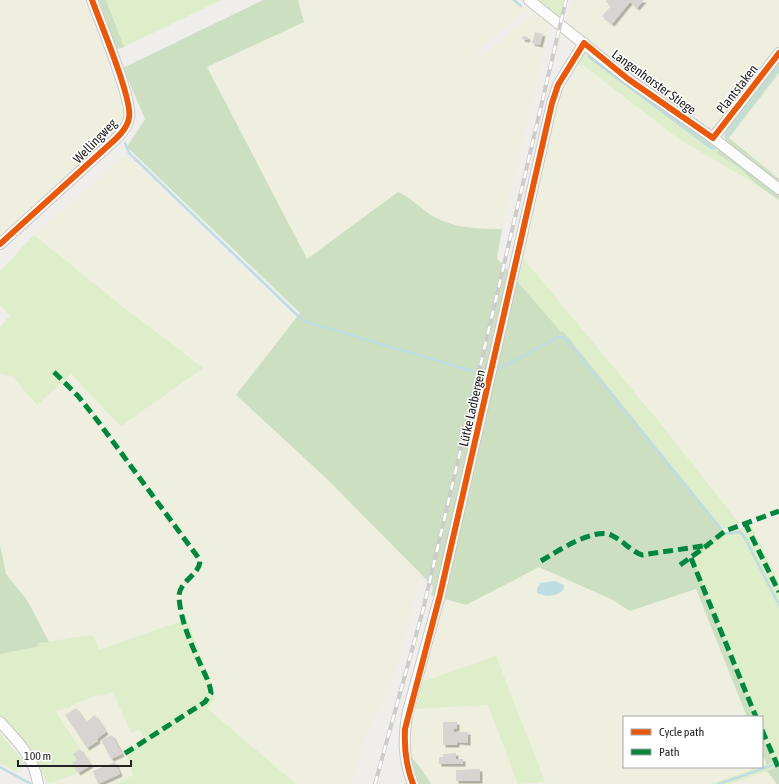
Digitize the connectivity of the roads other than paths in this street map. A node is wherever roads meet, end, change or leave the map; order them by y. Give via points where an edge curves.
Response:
1 (92, 0) edge
2 (529, 0) edge
3 (584, 42) junction
4 (779, 53) edge
5 (713, 138) junction
6 (779, 189) edge
7 (0, 244) edge
8 (0, 722) edge
9 (38, 784) edge
10 (414, 784) edge

1 - 7 street, Wellingweg via 128,99 129,120 124,130 110,145
2 - 3 street, Langenhorster Stiege
3 - 5 street, Langenhorster Stiege via 628,79
3 - 10 street, Lütke Ladbergen via 558,85 552,102 440,595 408,712 404,747
4 - 5 street, Plantstaken
5 - 6 street, Langenhorster Stiege
8 - 9 street via 26,752 35,769

